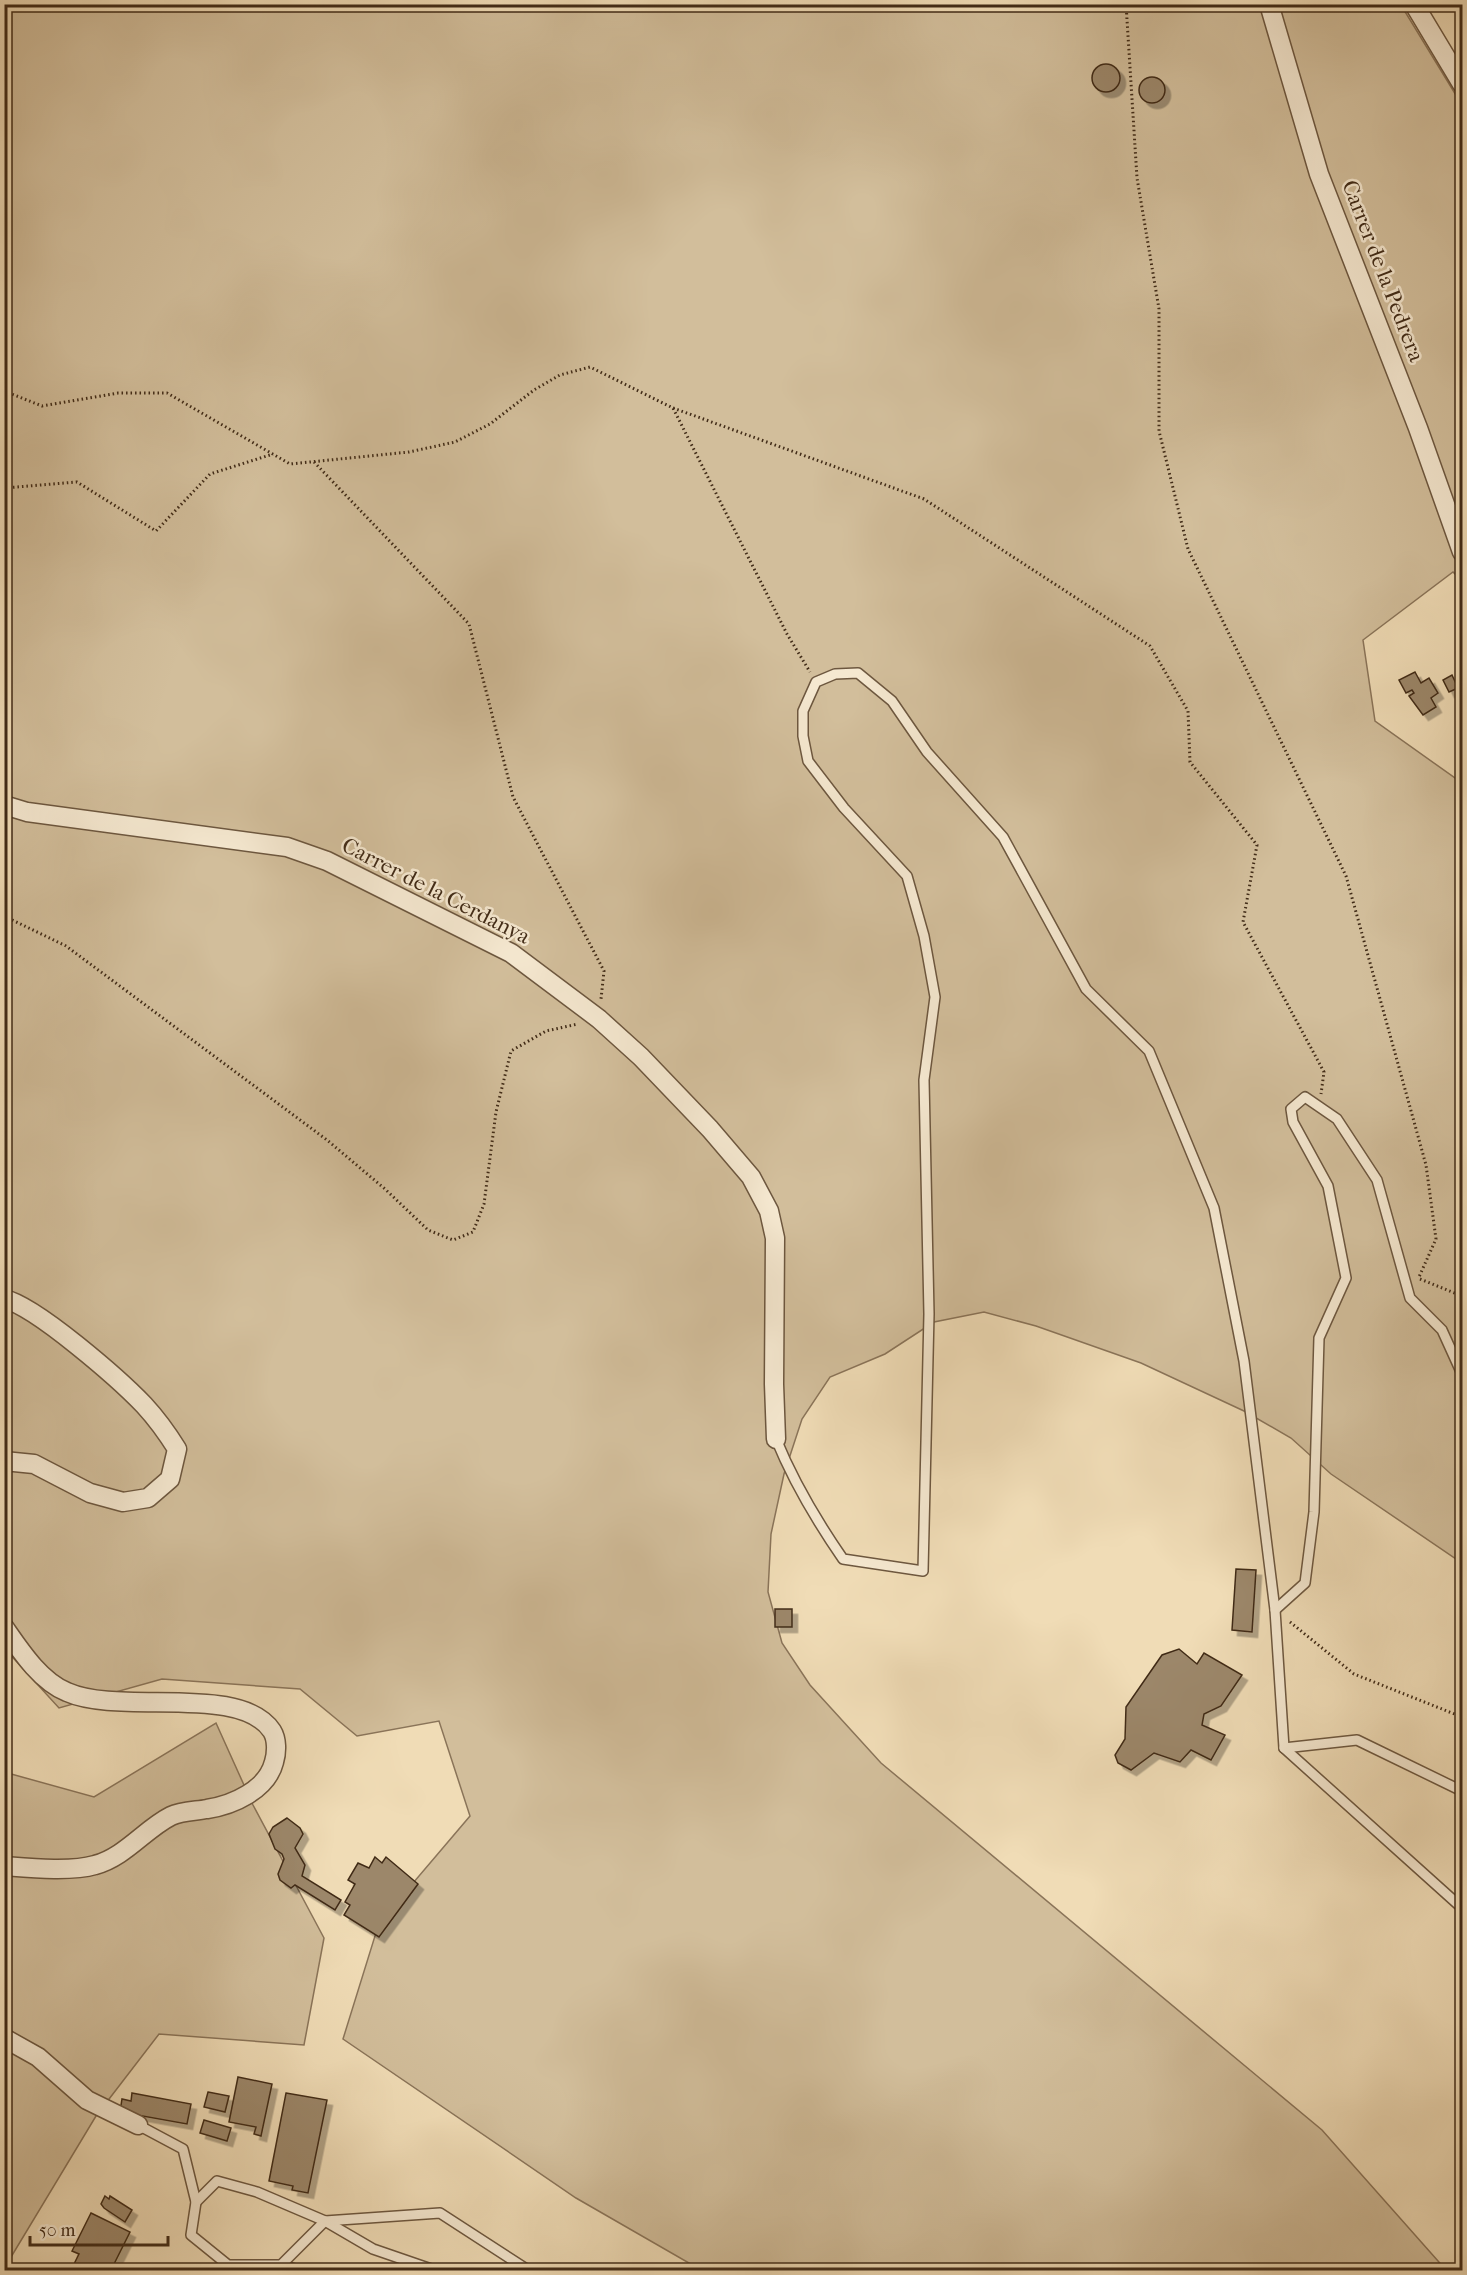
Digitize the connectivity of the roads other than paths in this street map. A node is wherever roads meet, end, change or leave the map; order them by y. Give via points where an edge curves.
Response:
1 (1269, 4) edge
2 (1414, 4) edge
3 (1462, 84) edge
4 (1462, 552) edge
5 (4, 805) edge
6 (4, 1299) edge
7 (1462, 1374) edge
8 (776, 1439) joint
9 (4, 1461) edge
10 (1275, 1610) junction
11 (4, 1627) edge
12 (1284, 1748) junction
13 (1462, 1791) edge
14 (4, 1866) edge
15 (1462, 1908) edge
16 (4, 2038) edge
17 (138, 2125) joint
18 (196, 2202) junction
19 (325, 2221) junction
20 (281, 2265) junction
21 (299, 2271) edge
22 (434, 2271) edge
23 (528, 2271) edge

1 - 4 street, Carrer de la Pedrera via 1320,174
2 - 3 street
5 - 8 street, Carrer de la Cerdanya via 27,812 286,847 327,861 511,953 599,1019 710,1129 751,1177 769,1211 775,1238
6 - 9 street via 48,1323 97,1363 143,1404 177,1449 170,1479 148,1498 123,1502 90,1493 34,1464
7 - 10 lane via 1442,1330 1410,1298 1377,1180 1337,1119 1305,1097 1291,1109 1293,1122 1328,1186 1346,1278 1319,1338 1314,1512 1305,1583
8 - 10 lane via 813,1517 843,1559 923,1571 929,1314 924,1080 935,997 924,936 907,876 844,808 808,761 803,736 803,711 816,682 835,674 858,673 892,701 927,752 1004,837 1086,989 1149,1052 1214,1209 1244,1361
10 - 12 lane
11 - 14 street via 43,1675 65,1691 86,1699 113,1702 198,1703 244,1709 273,1732 276,1751 273,1765 250,1794 211,1809 174,1814 115,1856 95,1865 39,1869
12 - 13 lane via 1357,1740
12 - 15 lane
16 - 17 street via 38,2057 87,2100
17 - 18 lane via 183,2149
18 - 19 lane via 217,2181 257,2192
18 - 20 lane via 191,2235 228,2265
19 - 20 lane
19 - 22 lane via 373,2249
19 - 23 lane via 440,2213
20 - 21 lane

